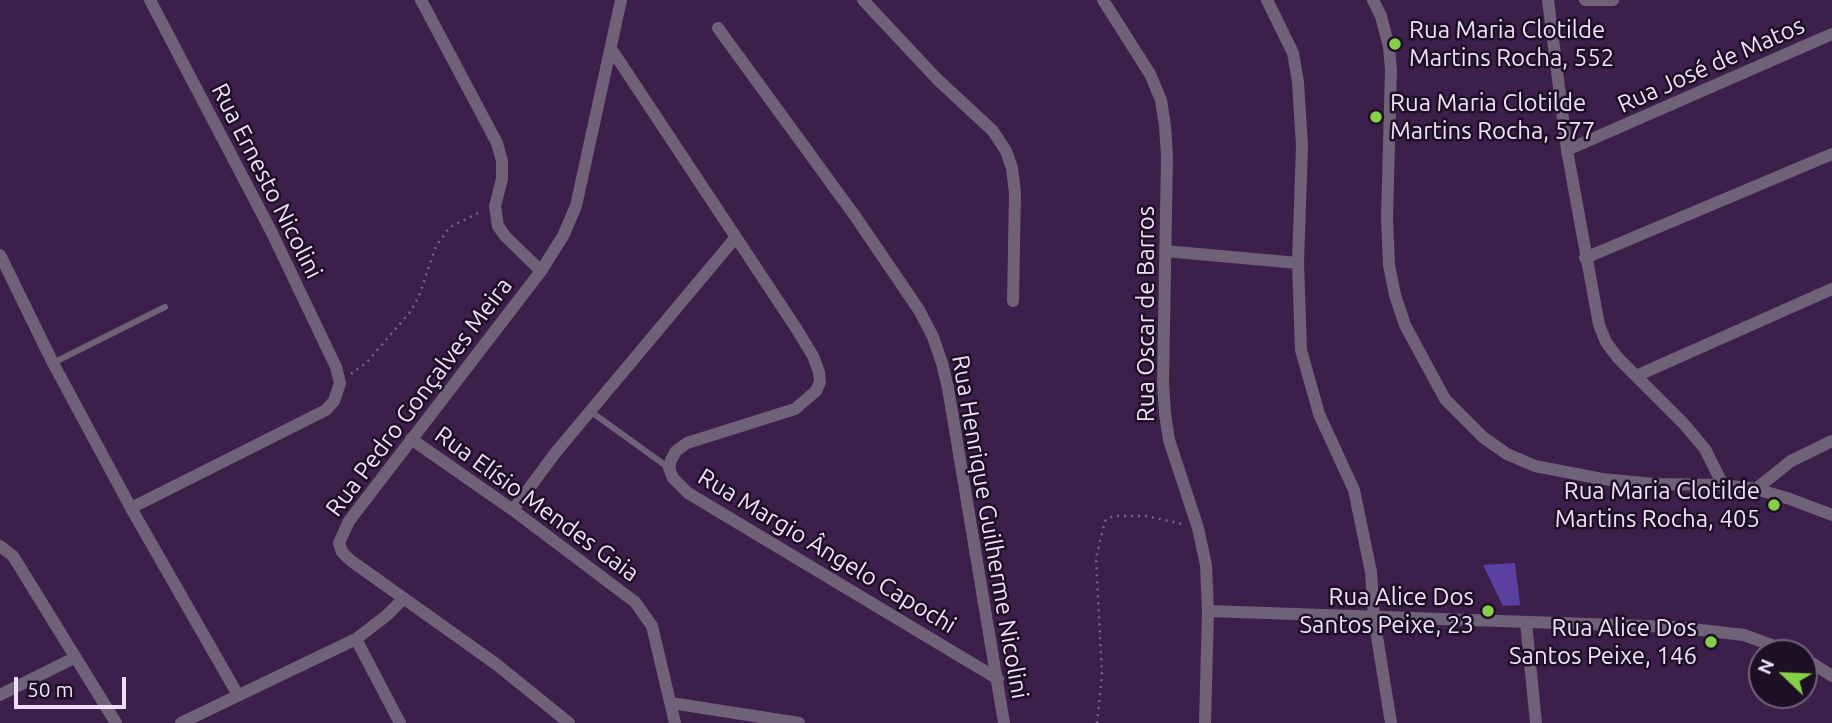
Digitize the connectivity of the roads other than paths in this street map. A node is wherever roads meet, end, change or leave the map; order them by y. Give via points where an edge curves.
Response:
1 (150, 0) edge
2 (421, 0) edge
3 (621, 0) edge
4 (863, 0) edge
5 (1103, 0) edge
6 (1267, 0) edge
7 (1373, 0) edge
8 (1548, 0) edge
9 (1586, 0) edge
10 (1613, 0) edge
11 (718, 28) dead end
12 (1832, 34) edge
13 (612, 50) junction
14 (1567, 150) junction
15 (1832, 154) edge
16 (736, 237) junction
17 (1165, 251) junction
18 (0, 255) edge
19 (1586, 258) junction
20 (1298, 263) junction
21 (541, 271) junction
22 (1832, 289) edge
23 (1013, 301) dead end
24 (165, 307) dead end
25 (53, 363) junction
26 (1636, 376) junction
27 (590, 411) junction
28 (411, 439) junction
29 (1832, 441) edge
30 (669, 468) junction
31 (1723, 485) junction
32 (1756, 489) junction
33 (131, 508) junction
34 (513, 510) junction
35 (1832, 515) edge
36 (0, 546) edge
37 (404, 598) junction
38 (1208, 611) junction
39 (1374, 618) junction
40 (1526, 623) junction
41 (356, 639) junction
42 (1755, 639) edge
43 (74, 658) junction
44 (998, 679) junction
45 (0, 695) edge
46 (239, 695) junction
47 (671, 703) junction
48 (116, 723) edge
49 (181, 723) edge
50 (400, 723) edge
51 (569, 723) edge
52 (676, 723) edge
53 (799, 723) edge
54 (1004, 723) edge
55 (1205, 723) edge
56 (1391, 723) edge
57 (1536, 723) edge

1 - 33 street, Rua Ernesto Nicolini via 271,231 340,383 326,410
2 - 21 street via 497,143 502,162 495,206 498,226
3 - 13 street, Rua Pedro Gonçalves Meira
4 - 23 street via 993,131 1006,151 1015,193
5 - 17 street, Rua Oscar de Barros via 1150,74 1161,100 1167,156
6 - 20 street via 1293,53 1298,82 1302,159
7 - 31 street via 1381,16 1391,69 1387,218 1395,295 1405,325 1445,399 1484,438 1535,466 1602,479
8 - 14 street
9 - 10 street
11 - 44 street, Rua Henrique Guilherme Nicolini via 855,216 933,337 947,388
12 - 14 street, Rua José de Matos
13 - 16 street, Rua Margio Ângelo Capochi
13 - 21 street, Rua Pedro Gonçalves Meira via 576,206
14 - 19 street
15 - 19 street
16 - 27 street
16 - 30 street, Rua Margio Ângelo Capochi via 813,356 820,382 795,409 687,443 676,451
17 - 20 street
17 - 38 street, Rua Oscar de Barros via 1164,414 1199,528
18 - 25 street
19 - 26 street via 1606,342
20 - 39 street via 1301,350 1319,414 1354,491 1371,572
21 - 28 street, Rua Pedro Gonçalves Meira
22 - 26 street
24 - 25 lane
25 - 33 street
26 - 31 street via 1705,449
27 - 30 lane
27 - 34 street
28 - 34 street, Rua Elísio Mendes Gaia
28 - 37 street, Rua Pedro Gonçalves Meira via 349,521 339,543 350,560
29 - 32 street via 1791,461
30 - 44 street, Rua Margio Ângelo Capochi via 688,493
31 - 32 street
32 - 35 street
33 - 46 street
34 - 47 street, Rua Elísio Mendes Gaia via 617,586 645,614
36 - 43 street via 13,556
37 - 41 street
37 - 51 street, Rua Pedro Gonçalves Meira
38 - 39 street
38 - 55 street, Rua Oscar de Barros
39 - 40 street
39 - 56 street
40 - 42 street via 1712,630
40 - 57 street
41 - 46 street
41 - 50 street
43 - 45 street
43 - 48 street
44 - 54 street, Rua Henrique Guilherme Nicolini
46 - 49 street
47 - 52 street, Rua Elísio Mendes Gaia
47 - 53 street

